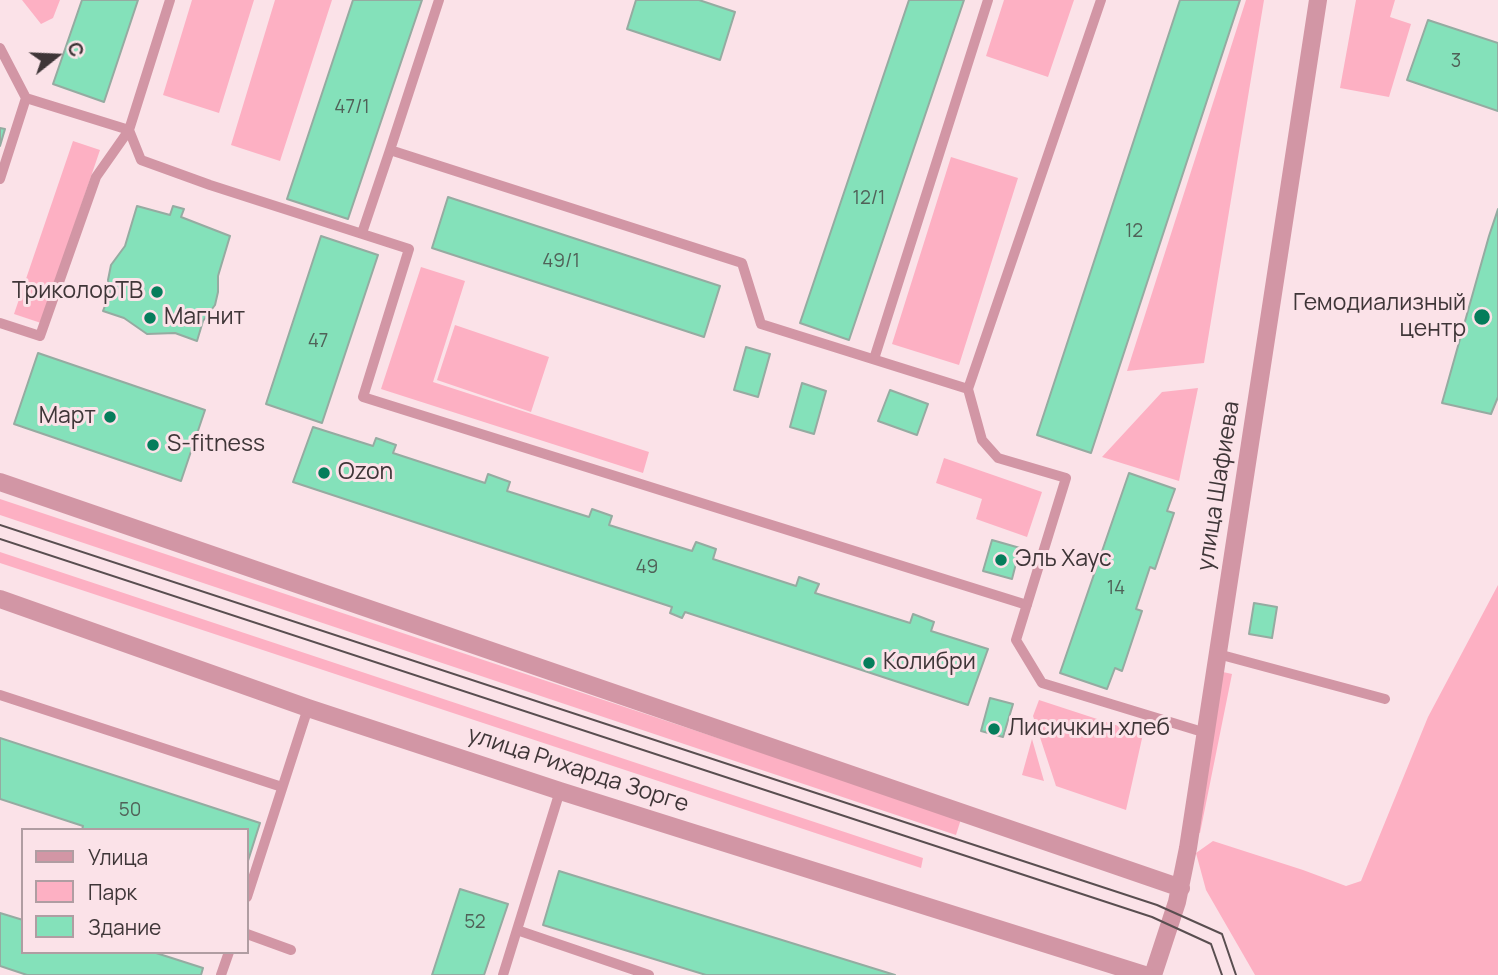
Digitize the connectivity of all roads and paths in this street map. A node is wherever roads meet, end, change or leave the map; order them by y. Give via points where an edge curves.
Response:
1 (170, 0) edge
2 (439, 0) edge
3 (988, 0) edge
4 (1101, 0) edge
5 (1318, 0) edge
6 (0, 48) edge
7 (26, 98) junction
8 (129, 130) junction
9 (390, 150) junction
10 (0, 179) edge
11 (362, 233) junction
12 (0, 323) edge
13 (873, 359) junction
14 (968, 389) junction
15 (0, 482) edge
16 (0, 599) edge
17 (1027, 605) junction
18 (1218, 653) junction
19 (0, 695) edge
20 (1385, 699) dead end
21 (308, 708) junction
22 (1206, 733) junction
23 (282, 787) junction
24 (560, 790) junction
25 (1181, 888) junction
26 (248, 894) edge
27 (517, 930) junction
28 (248, 934) edge
29 (291, 950) dead end
30 (228, 954) edge
31 (221, 975) edge
32 (503, 975) edge
33 (649, 975) edge
34 (1145, 975) edge
35 (1153, 975) edge

1 - 8 lane
2 - 9 lane
3 - 13 lane
4 - 14 lane
5 - 18 street, улица Шафиева
6 - 7 lane
7 - 8 lane
7 - 10 lane
8 - 11 lane via 141,160
8 - 12 lane via 96,177 40,336
9 - 11 lane
9 - 13 lane via 742,263 761,324
11 - 17 lane via 409,250 363,397
13 - 14 lane
14 - 17 lane via 982,440 998,458 1066,478
15 - 25 street
16 - 21 street, улица Рихарда Зорге
17 - 22 lane via 1016,640 1042,683
18 - 20 lane
18 - 22 street, улица Шафиева
19 - 23 lane
21 - 23 lane
21 - 24 street, улица Рихарда Зорге
22 - 25 street, улица Шафиева
23 - 26 lane
24 - 27 lane
24 - 34 street, улица Рихарда Зорге
25 - 35 street, улица Шафиева
27 - 32 lane
27 - 33 lane
28 - 29 lane
30 - 31 lane

